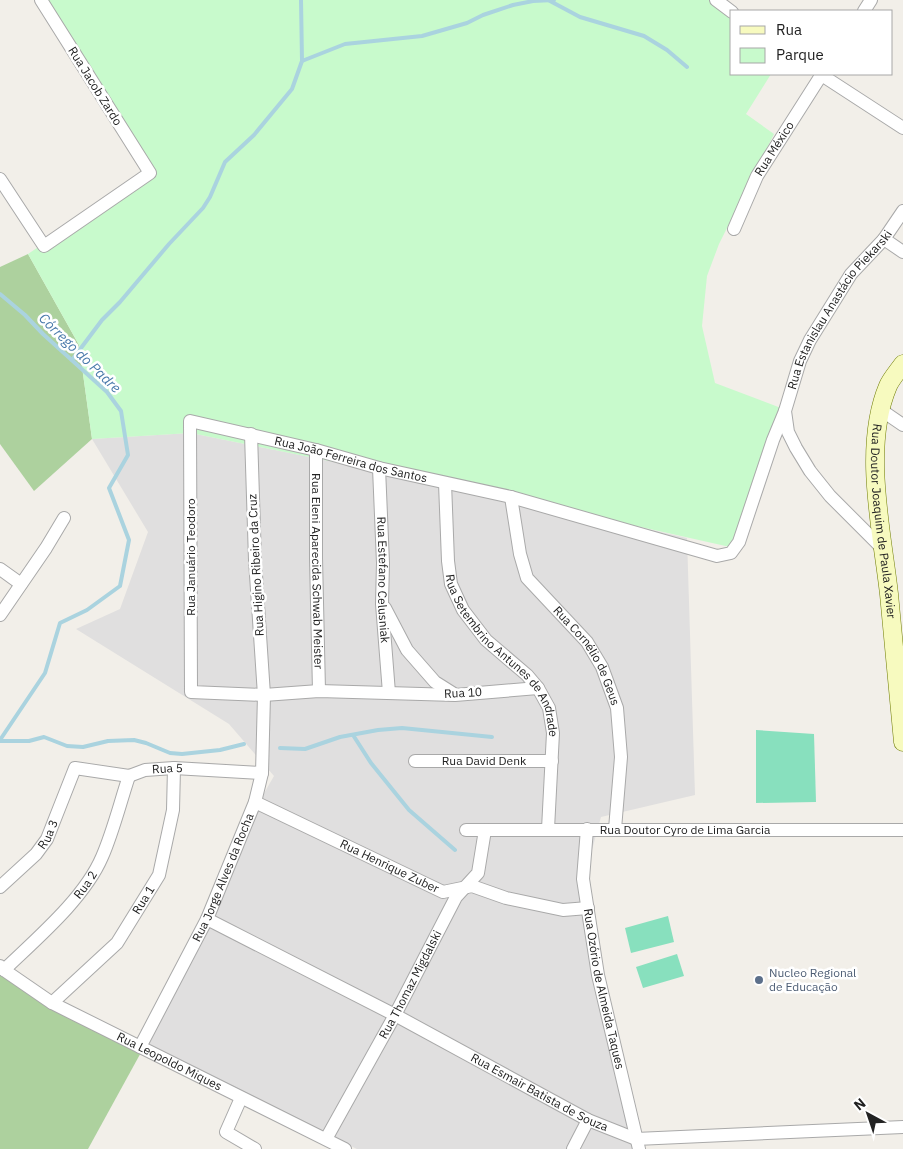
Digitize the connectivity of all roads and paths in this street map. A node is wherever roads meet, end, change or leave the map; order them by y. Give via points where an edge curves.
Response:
1 (41, 0) edge
2 (716, 0) edge
3 (730, 10) edge
4 (820, 75) edge
5 (823, 75) edge
6 (903, 128) edge
7 (0, 179) edge
8 (903, 211) edge
9 (734, 229) dead end
10 (884, 239) junction
11 (903, 252) edge
12 (903, 364) edge
13 (881, 410) junction
14 (785, 411) junction
15 (190, 421) joint
16 (903, 425) edge
17 (251, 434) junction
18 (316, 450) junction
19 (379, 468) junction
20 (445, 483) junction
21 (511, 497) junction
22 (64, 518) dead end
23 (740, 542) joint
24 (884, 550) junction
25 (0, 569) edge
26 (21, 584) junction
27 (382, 604) junction
28 (903, 610) edge
29 (0, 615) edge
30 (892, 626) junction
31 (538, 688) junction
32 (319, 691) junction
33 (191, 692) joint
34 (389, 693) junction
35 (901, 694) edge
36 (264, 695) junction
37 (455, 695) junction
38 (903, 742) edge
39 (552, 761) junction
40 (415, 762) dead end
41 (75, 768) joint
42 (174, 768) junction
43 (262, 773) junction
44 (129, 776) junction
45 (255, 802) junction
46 (548, 829) junction
47 (587, 829) junction
48 (466, 830) dead end
49 (485, 830) junction
50 (615, 830) junction
51 (903, 830) edge
52 (0, 887) edge
53 (466, 888) junction
54 (588, 908) junction
55 (207, 919) junction
56 (2, 968) edge
57 (52, 1003) junction
58 (396, 1015) junction
59 (140, 1047) junction
60 (241, 1098) junction
61 (588, 1120) junction
62 (903, 1127) edge
63 (326, 1139) junction
64 (637, 1144) edge
65 (255, 1149) edge
66 (345, 1149) edge
67 (573, 1149) edge

1 - 7 street, Rua Jacob Zardo via 150,173 44,246
2 - 3 street
4 - 9 street, Rua México via 757,176
5 - 6 street
8 - 10 street, Rua Estanislau Anastácio Piekarski
10 - 11 street
10 - 14 street, Rua Estanislau Anastácio Piekarski via 851,274 810,340
12 - 13 main road, Rua Doutor Joaquim de Paula Xavier via 888,386
13 - 16 street
13 - 24 main road, Rua Doutor Joaquim de Paula Xavier via 875,446 875,482
14 - 23 street, Rua Estanislau Anastácio Piekarski
14 - 24 street, Rua Estanislau Anastácio Piekarski via 788,432 810,471
15 - 17 street, Rua João Ferreira dos Santos
15 - 33 street, Rua Januário Teodoro
17 - 18 street, Rua João Ferreira dos Santos
17 - 36 street, Rua Higino Ribeiro da Cruz
18 - 19 street, Rua João Ferreira dos Santos
18 - 32 street, Rua Eleni Aparecida Schwab Meister
19 - 20 street, Rua João Ferreira dos Santos
19 - 27 street, Rua Estefano Celusniak
20 - 21 street, Rua João Ferreira dos Santos
20 - 31 street, Rua Setembrino Antunes de Andrade via 451,584 463,610 486,640 528,675
21 - 23 street, Rua João Ferreira dos Santos via 717,556 730,553
21 - 50 street, Rua Cornélio de Geus via 527,578 587,642 602,667 617,708 621,757
22 - 26 street
24 - 30 main road, Rua Doutor Joaquim de Paula Xavier
25 - 26 street
26 - 29 street
27 - 34 street, Rua Estefano Celusniak
27 - 37 street via 408,650 434,682
28 - 30 main road
30 - 35 main road, Rua Doutor Joaquim de Paula Xavier
31 - 37 street, Rua 10
31 - 39 street, Rua Setembrino Antunes de Andrade via 549,708 553,733
32 - 34 street, Rua 10
32 - 36 street, Rua 10
33 - 36 street, Rua 10
34 - 37 street, Rua 10
35 - 38 main road, Rua Doutor Joaquim de Paula Xavier
36 - 43 street, Rua Jorge Alves da Rocha
39 - 40 street, Rua David Denk
39 - 46 street, Rua Setembrino Antunes de Andrade
41 - 44 street, Rua 5
41 - 52 street, Rua 3 via 47,839 36,854
42 - 43 street, Rua 5
42 - 44 street, Rua 5 via 145,770
42 - 57 street, Rua 1 via 173,810 159,875 117,943
43 - 45 street, Rua Jorge Alves da Rocha
44 - 56 street, Rua 2 via 102,858 85,886 63,912
45 - 53 street, Rua Henrique Zuber via 443,892
45 - 55 street, Rua Jorge Alves da Rocha
46 - 47 street, Rua Doutor Cyro de Lima Garcia
46 - 49 street, Rua Doutor Cyro de Lima Garcia
47 - 50 street, Rua Doutor Cyro de Lima Garcia
47 - 54 street, Rua Ozório de Almeida Taques via 584,879
48 - 49 street, Rua Doutor Cyro de Lima Garcia
49 - 53 street, Rua Thomaz Migdalski via 478,873
50 - 51 street, Rua Doutor Cyro de Lima Garcia
53 - 54 street, Rua Henrique Zuber via 472,886 506,898 563,910
53 - 58 street, Rua Thomaz Migdalski via 456,897
54 - 64 street, Rua Ozório de Almeida Taques via 598,975
55 - 58 street, Rua Esmair Batista de Souza
55 - 59 street, Rua Jorge Alves da Rocha
56 - 57 street, Rua Leopoldo Miques
57 - 59 street, Rua Leopoldo Miques
58 - 61 street, Rua Esmair Batista de Souza
58 - 63 street, Rua Thomaz Migdalski
59 - 60 street, Rua Leopoldo Miques
60 - 63 street, Rua Leopoldo Miques
60 - 65 street via 226,1132
61 - 64 street, Rua Esmair Batista de Souza
61 - 67 street
62 - 64 street, Rua Esmair Batista de Souza
63 - 66 street, Rua Leopoldo Miques

